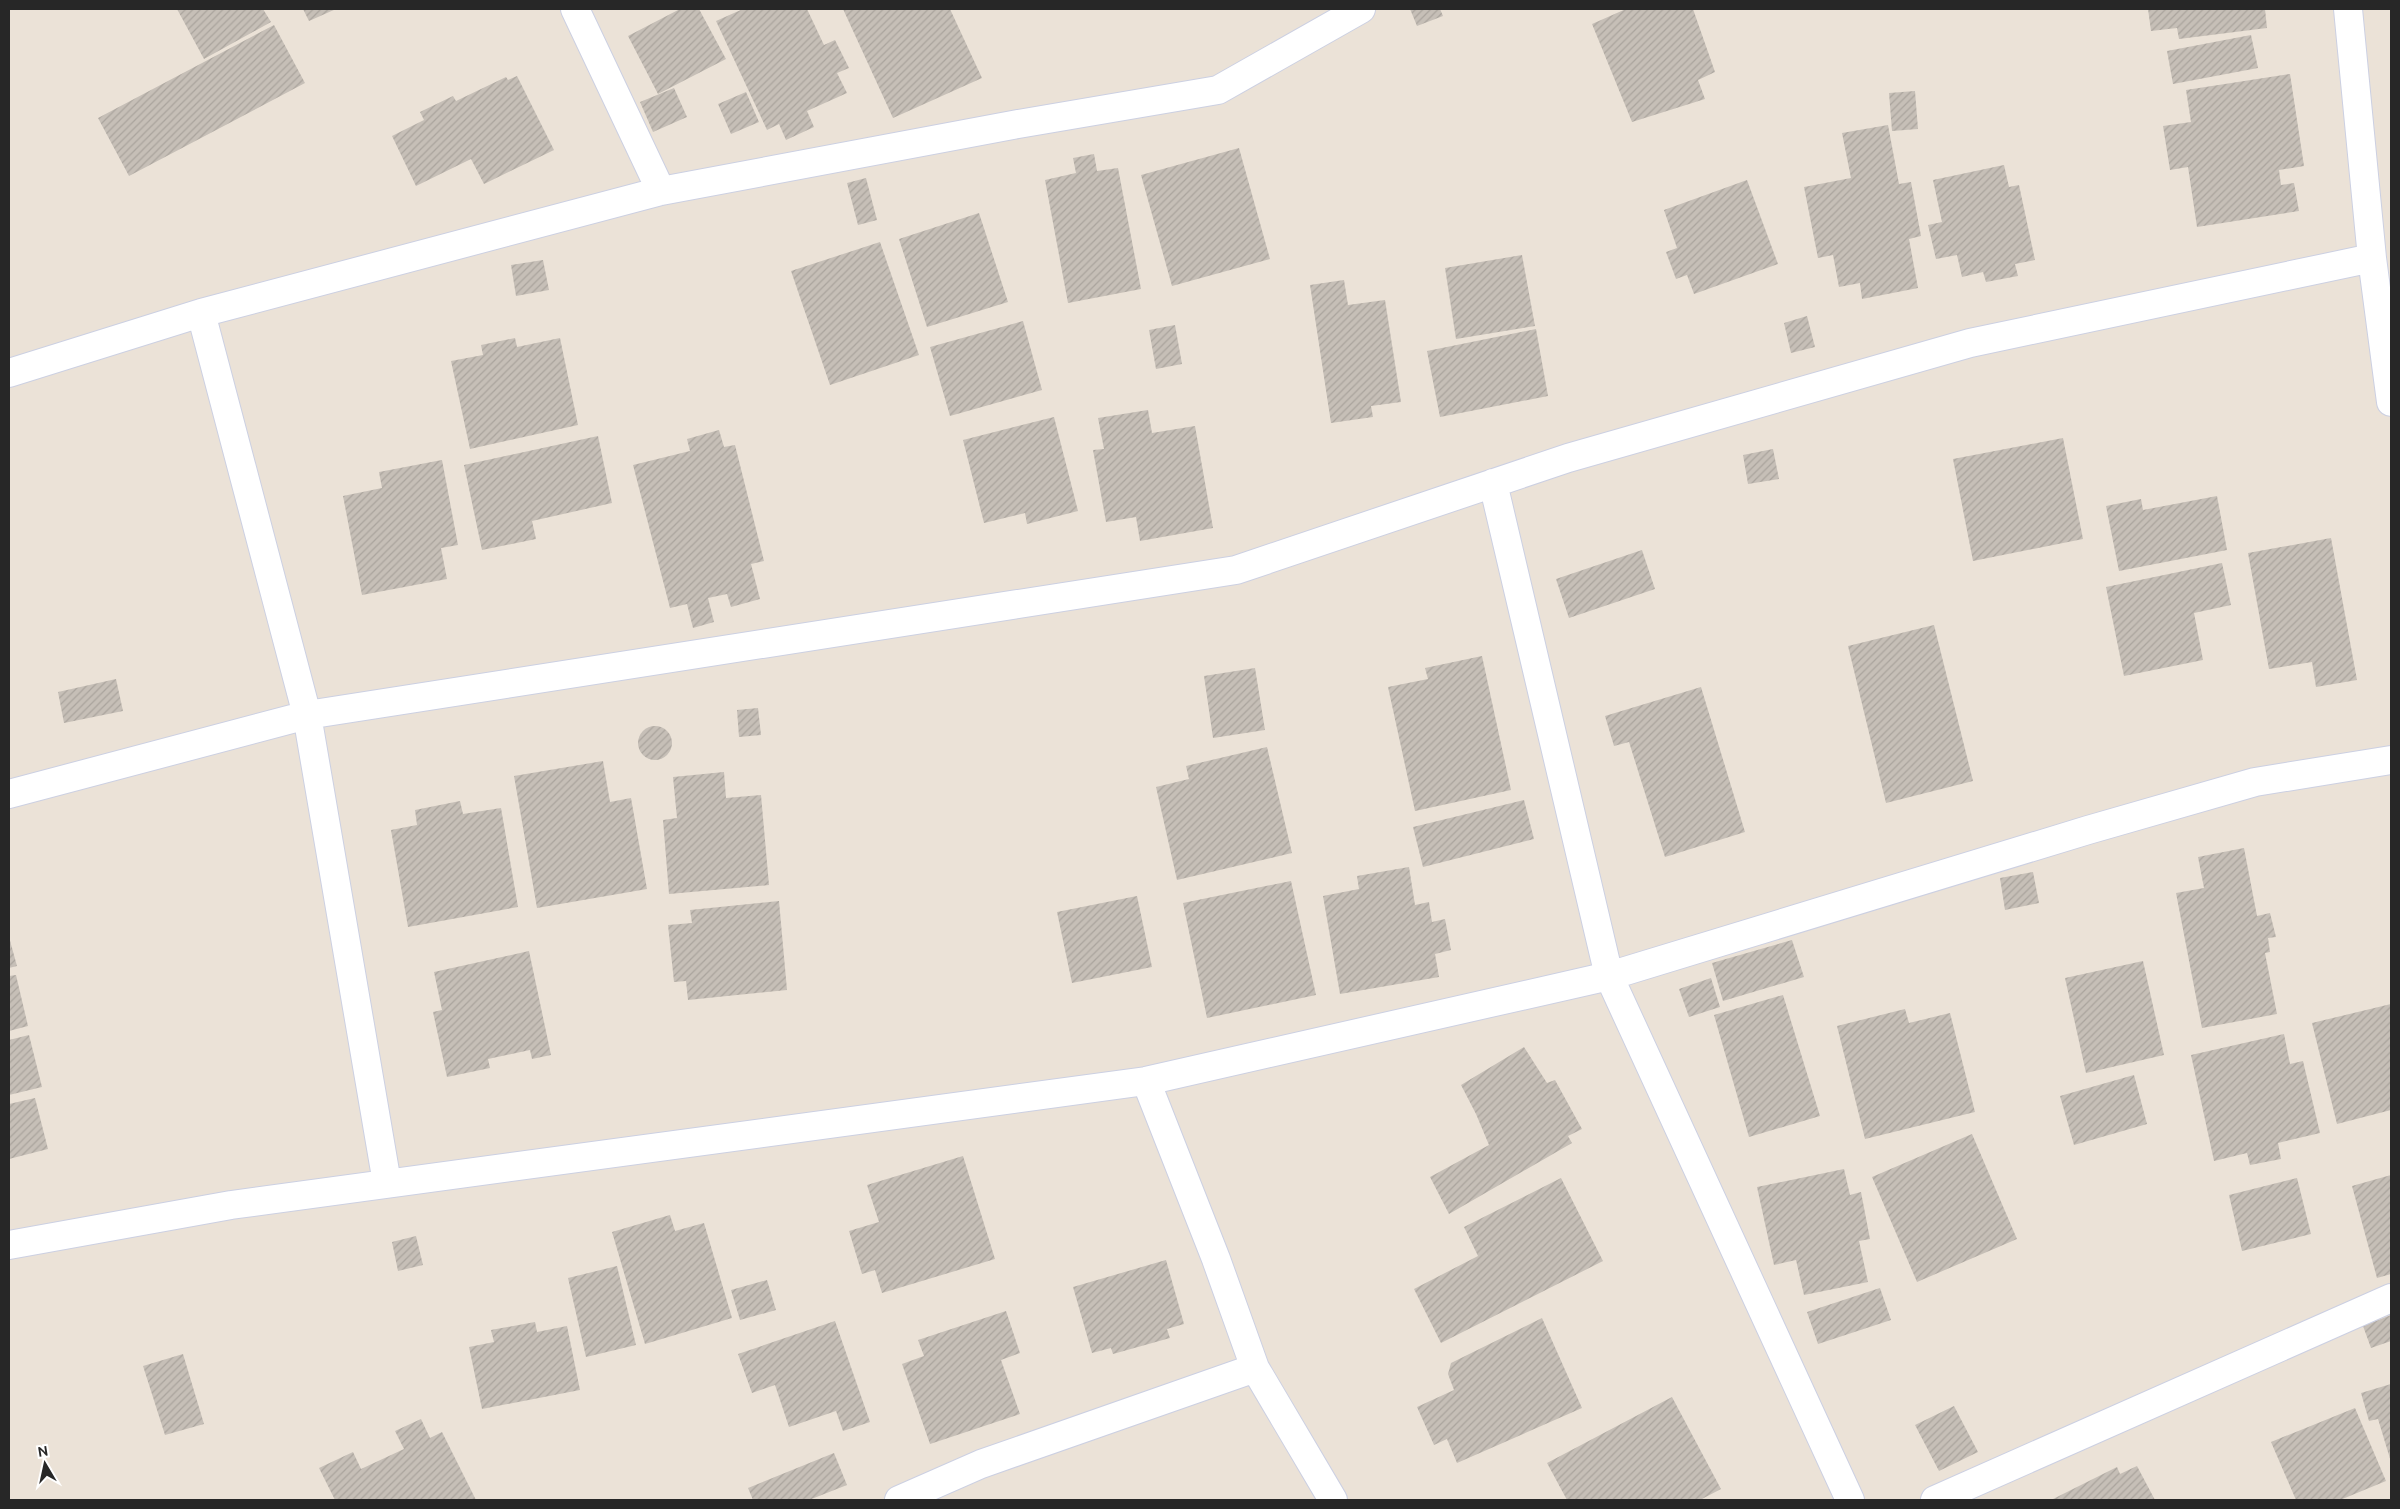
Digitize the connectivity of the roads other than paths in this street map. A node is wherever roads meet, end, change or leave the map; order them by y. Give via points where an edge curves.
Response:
1 (575, 9) edge
2 (1360, 9) edge
3 (2348, 9) edge
4 (661, 191) junction
5 (2372, 258) junction
6 (201, 313) junction
7 (9, 373) edge
8 (2391, 402) edge
9 (1493, 483) junction
10 (307, 715) junction
11 (2391, 760) edge
12 (9, 794) edge
13 (1609, 976) junction
14 (1146, 1082) junction
15 (387, 1183) junction
16 (9, 1245) edge
17 (2391, 1298) edge
18 (1255, 1368) junction
19 (899, 1500) edge
20 (1333, 1500) edge
21 (1850, 1500) edge
22 (1935, 1500) edge

1 - 4 street
2 - 4 street via 1218,90
3 - 5 street
4 - 6 street
5 - 8 street
5 - 9 street via 1970,343 1568,458
6 - 7 street
6 - 10 street
9 - 10 street via 1236,570
9 - 13 street
10 - 12 street
10 - 15 street
11 - 13 street via 2254,782
13 - 14 street
13 - 21 street
14 - 15 street
14 - 18 street via 1216,1258
15 - 16 street via 231,1205
17 - 22 street
18 - 19 street via 982,1464
18 - 20 street

